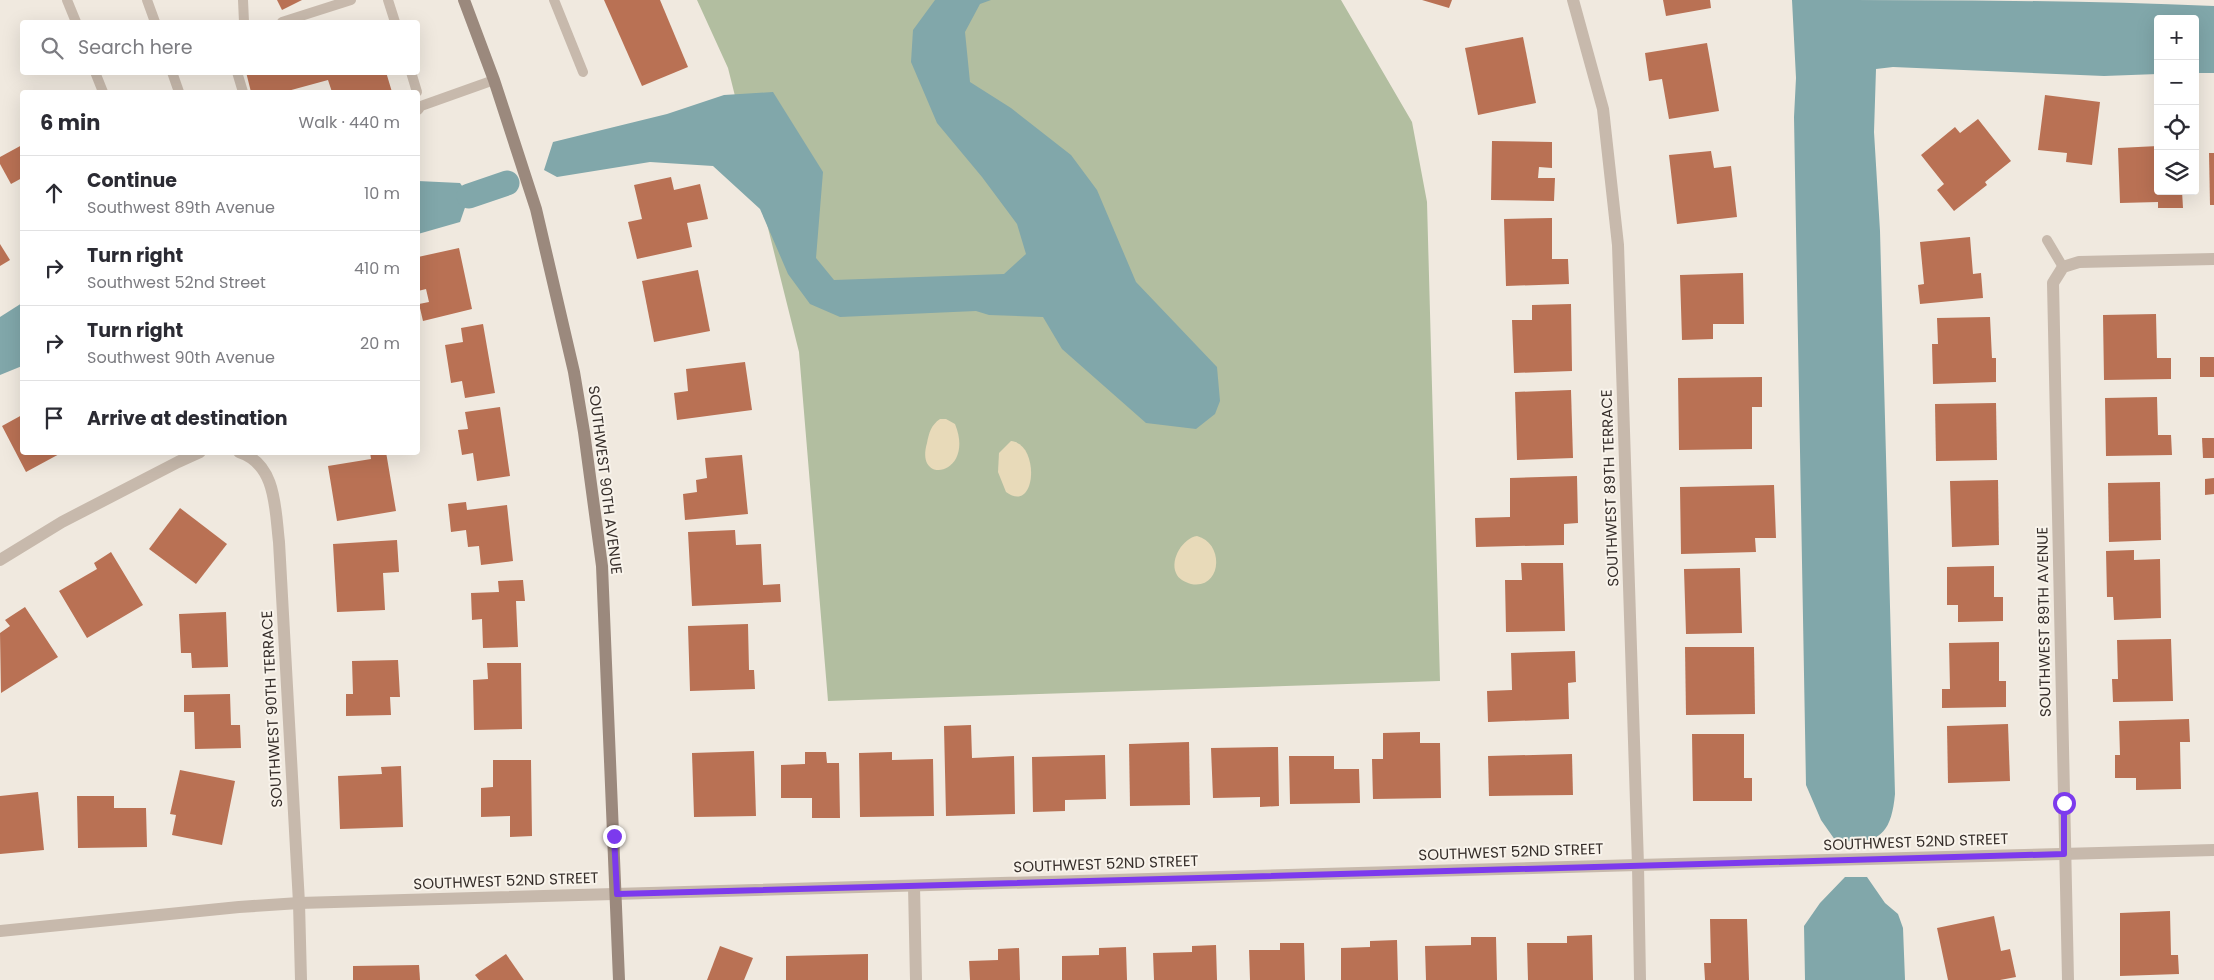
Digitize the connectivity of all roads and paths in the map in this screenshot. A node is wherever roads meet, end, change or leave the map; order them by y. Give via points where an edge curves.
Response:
1 (67, 0) edge
2 (147, 0) edge
3 (243, 0) edge
4 (351, 0) edge
5 (388, 0) edge
6 (464, 0) edge
7 (554, 0) edge
8 (1572, 0) edge
9 (75, 20) edge
10 (154, 20) edge
11 (244, 20) edge
12 (288, 20) edge
13 (394, 20) edge
14 (583, 72) dead end
15 (96, 75) edge
16 (173, 75) edge
17 (238, 75) edge
18 (412, 75) edge
19 (494, 80) junction
20 (102, 90) edge
21 (178, 90) edge
22 (242, 90) edge
23 (416, 90) edge
24 (420, 108) edge
25 (2047, 240) dead end
26 (2214, 259) edge
27 (2063, 267) junction
28 (193, 455) edge
29 (245, 455) edge
30 (0, 560) edge
31 (2214, 850) edge
32 (2064, 854) junction
33 (1638, 864) junction
34 (914, 886) junction
35 (617, 894) junction
36 (299, 903) junction
37 (0, 931) edge
38 (301, 980) edge
39 (619, 980) edge
40 (916, 980) edge
41 (1640, 980) edge
42 (2068, 980) edge

1 - 9 lane
2 - 10 lane
3 - 11 lane
4 - 12 lane
5 - 13 lane
6 - 19 street, SOUTHWEST 90TH AVENUE
7 - 14 lane
8 - 33 street, SOUTHWEST 89TH TERRACE via 1603,109 1618,245
15 - 20 lane
16 - 21 lane
17 - 22 lane
18 - 23 lane
19 - 24 lane
19 - 35 street, SOUTHWEST 90TH AVENUE via 536,209 574,372 584,432 602,566
25 - 27 lane
26 - 27 street via 2079,262
27 - 32 street, SOUTHWEST 89TH AVENUE via 2053,283
28 - 30 street via 70,518
29 - 36 street, SOUTHWEST 90TH TERRACE via 268,476 273,491 279,542
31 - 32 street, SOUTHWEST 52ND STREET
32 - 33 street, SOUTHWEST 52ND STREET
32 - 42 street, SOUTHWEST 89TH AVENUE
33 - 34 street, SOUTHWEST 52ND STREET
33 - 41 street, SOUTHWEST 89TH TERRACE
34 - 35 street, SOUTHWEST 52ND STREET
34 - 40 street
35 - 36 street, SOUTHWEST 52ND STREET
35 - 39 street, SOUTHWEST 90TH AVENUE
36 - 37 street, SOUTHWEST 52ND STREET
36 - 38 street, SOUTHWEST 90TH TERRACE

